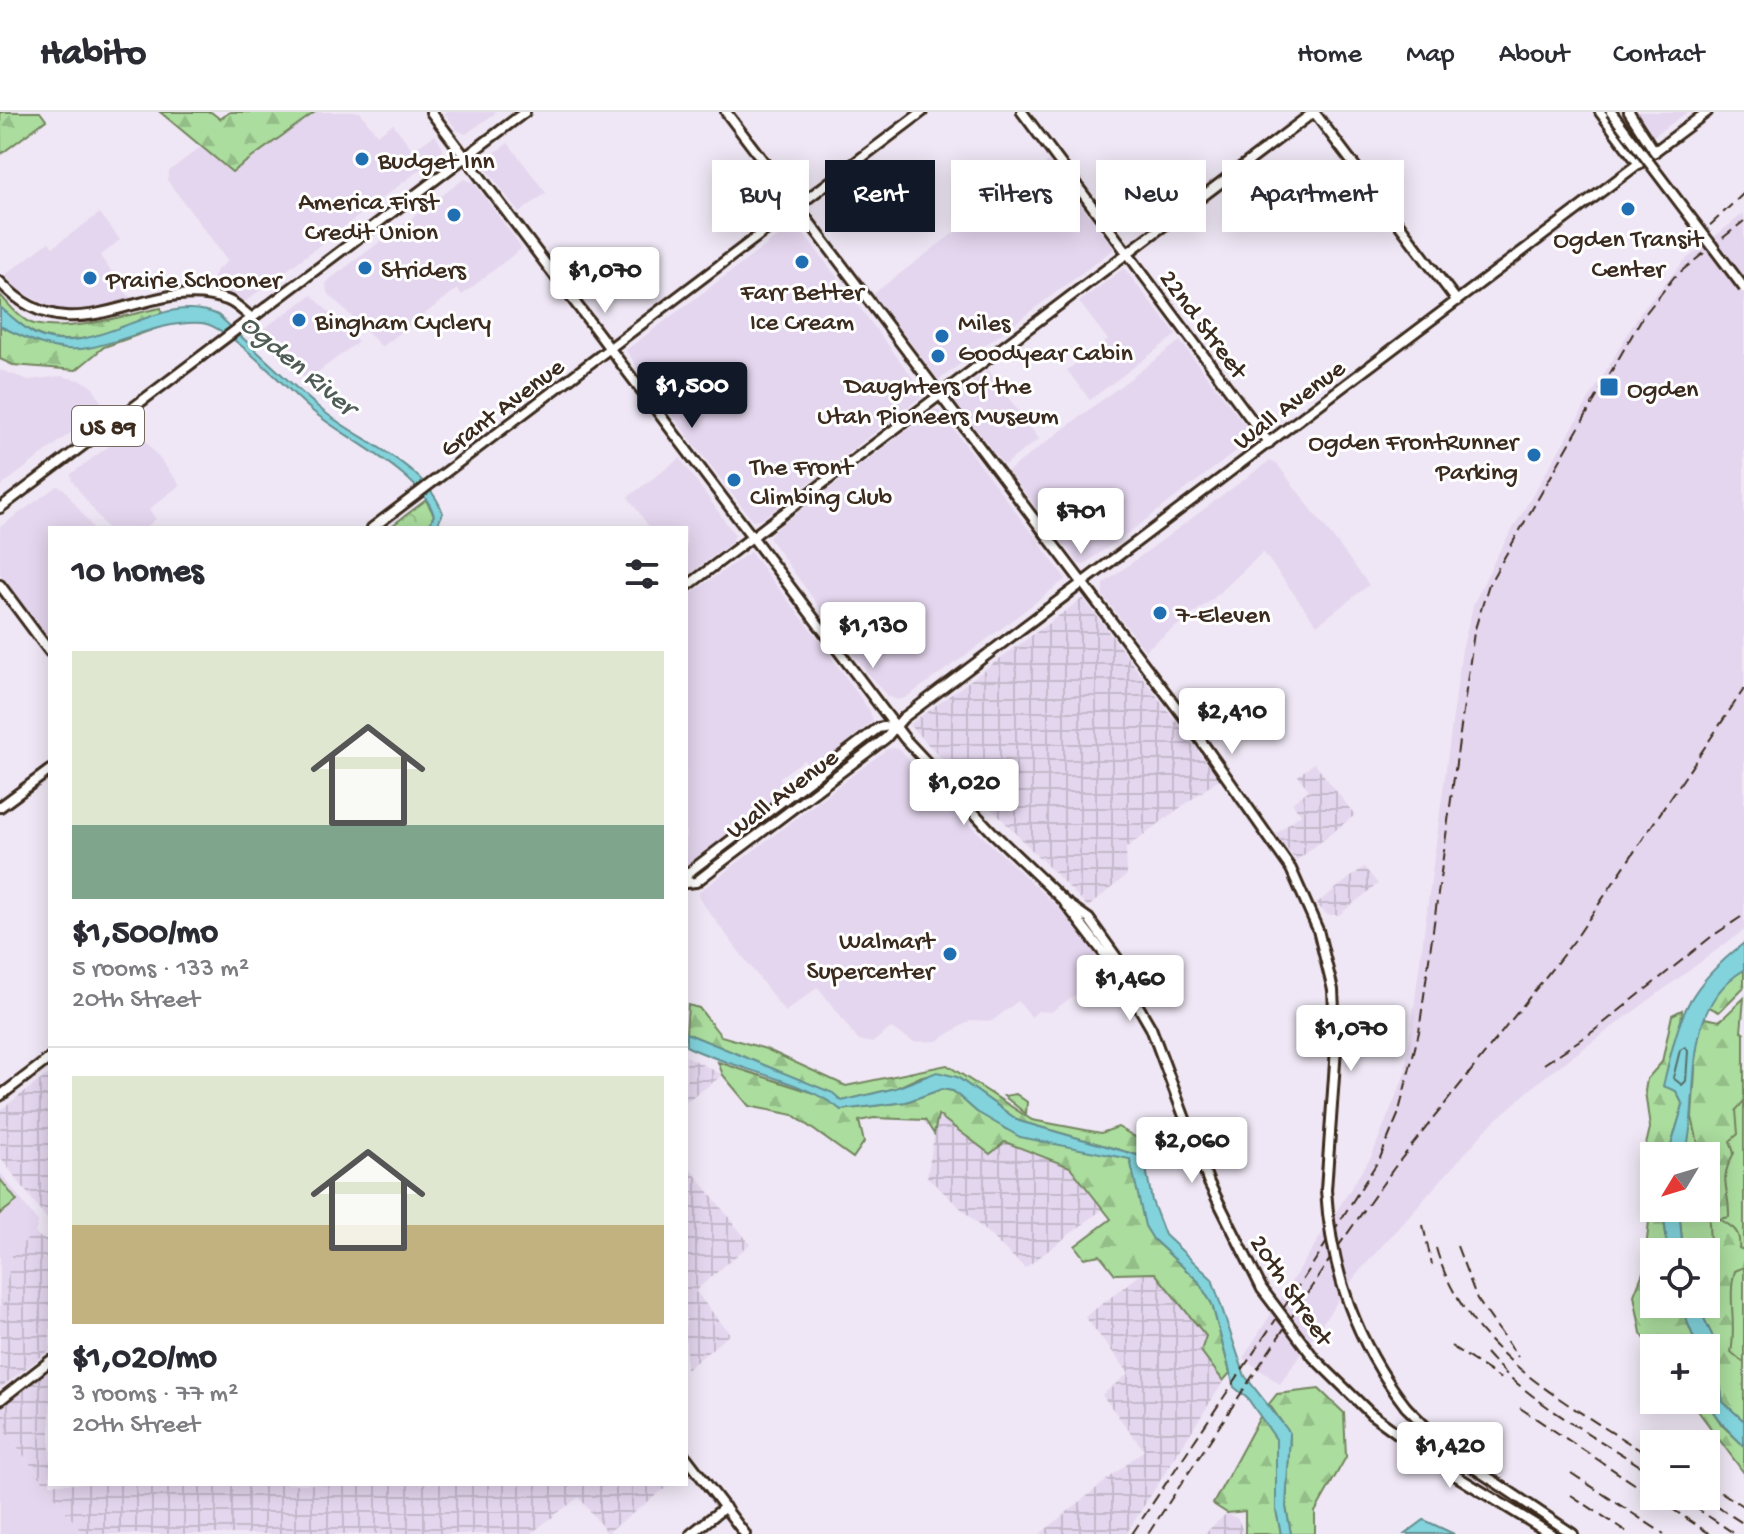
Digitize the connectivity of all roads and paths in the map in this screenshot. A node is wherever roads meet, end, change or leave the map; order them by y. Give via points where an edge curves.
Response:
1 (431, 112) edge
2 (525, 112) edge
3 (726, 112) edge
4 (922, 112) edge
5 (1022, 112) edge
6 (1314, 112) edge
7 (1600, 112) edge
8 (1611, 112) edge
9 (1629, 112) edge
10 (1707, 112) edge
11 (1655, 152) junction
12 (466, 157) junction
13 (762, 160) edge
14 (1639, 164) junction
15 (809, 198) edge
16 (809, 223) edge
17 (764, 232) edge
18 (1128, 253) junction
19 (0, 282) edge
20 (1744, 288) edge
21 (1457, 301) junction
22 (248, 320) junction
23 (610, 348) junction
24 (939, 395) junction
25 (1269, 443) junction
26 (0, 508) edge
27 (375, 526) edge
28 (752, 537) junction
29 (1082, 583) junction
30 (0, 585) edge
31 (688, 585) edge
32 (48, 649) edge
33 (894, 725) junction
34 (48, 771) edge
35 (0, 807) edge
36 (688, 881) edge
37 (1065, 902) junction
38 (1119, 973) junction
39 (48, 1060) edge
40 (0, 1096) edge
41 (48, 1363) edge
42 (0, 1400) edge
43 (688, 1460) edge
44 (725, 1507) junction
45 (691, 1534) edge
46 (745, 1534) edge
47 (1551, 1534) edge
48 (1573, 1534) edge

1 - 12 main road, 20th Street
2 - 12 main road, US 89
3 - 13 main road
4 - 15 main road, Grant Avenue
5 - 18 main road, 22nd Street
6 - 18 main road
6 - 21 main road
7 - 14 main road
8 - 20 main road, bridge
9 - 11 main road
10 - 11 main road, Wall Avenue
11 - 14 main road, Wall Avenue
12 - 22 main road, US 89
12 - 23 main road, 20th Street
14 - 21 main road, Wall Avenue
16 - 24 main road
17 - 23 main road, Grant Avenue
18 - 24 main road
18 - 25 main road, 22nd Street
19 - 22 main road via 19,301 52,316 211,296 230,300
21 - 25 main road, Wall Avenue
22 - 26 main road, US 89
23 - 27 main road, Grant Avenue
23 - 28 main road, 20th Street
24 - 28 main road
24 - 29 main road
25 - 29 main road, Wall Avenue
28 - 31 main road
28 - 33 main road, 20th Street
29 - 33 main road, Wall Avenue
29 - 48 main road, bridge via 1276,844 1310,909 1327,959 1336,1019 1326,1190 1332,1252 1349,1309 1374,1363 1406,1407 1461,1461
30 - 32 main road
33 - 36 main road, Wall Avenue via 875,746 696,882
33 - 37 main road, 20th Street via 963,803
34 - 35 main road
37 - 38 main road, 20th Street
37 - 38 main road, 20th Street via 1089,919 1122,965
38 - 47 main road, 20th Street, bridge via 1151,1028 1209,1183 1262,1289 1314,1358 1371,1414 1453,1474
39 - 40 main road
41 - 42 main road
43 - 44 main road
44 - 45 main road
44 - 46 main road

